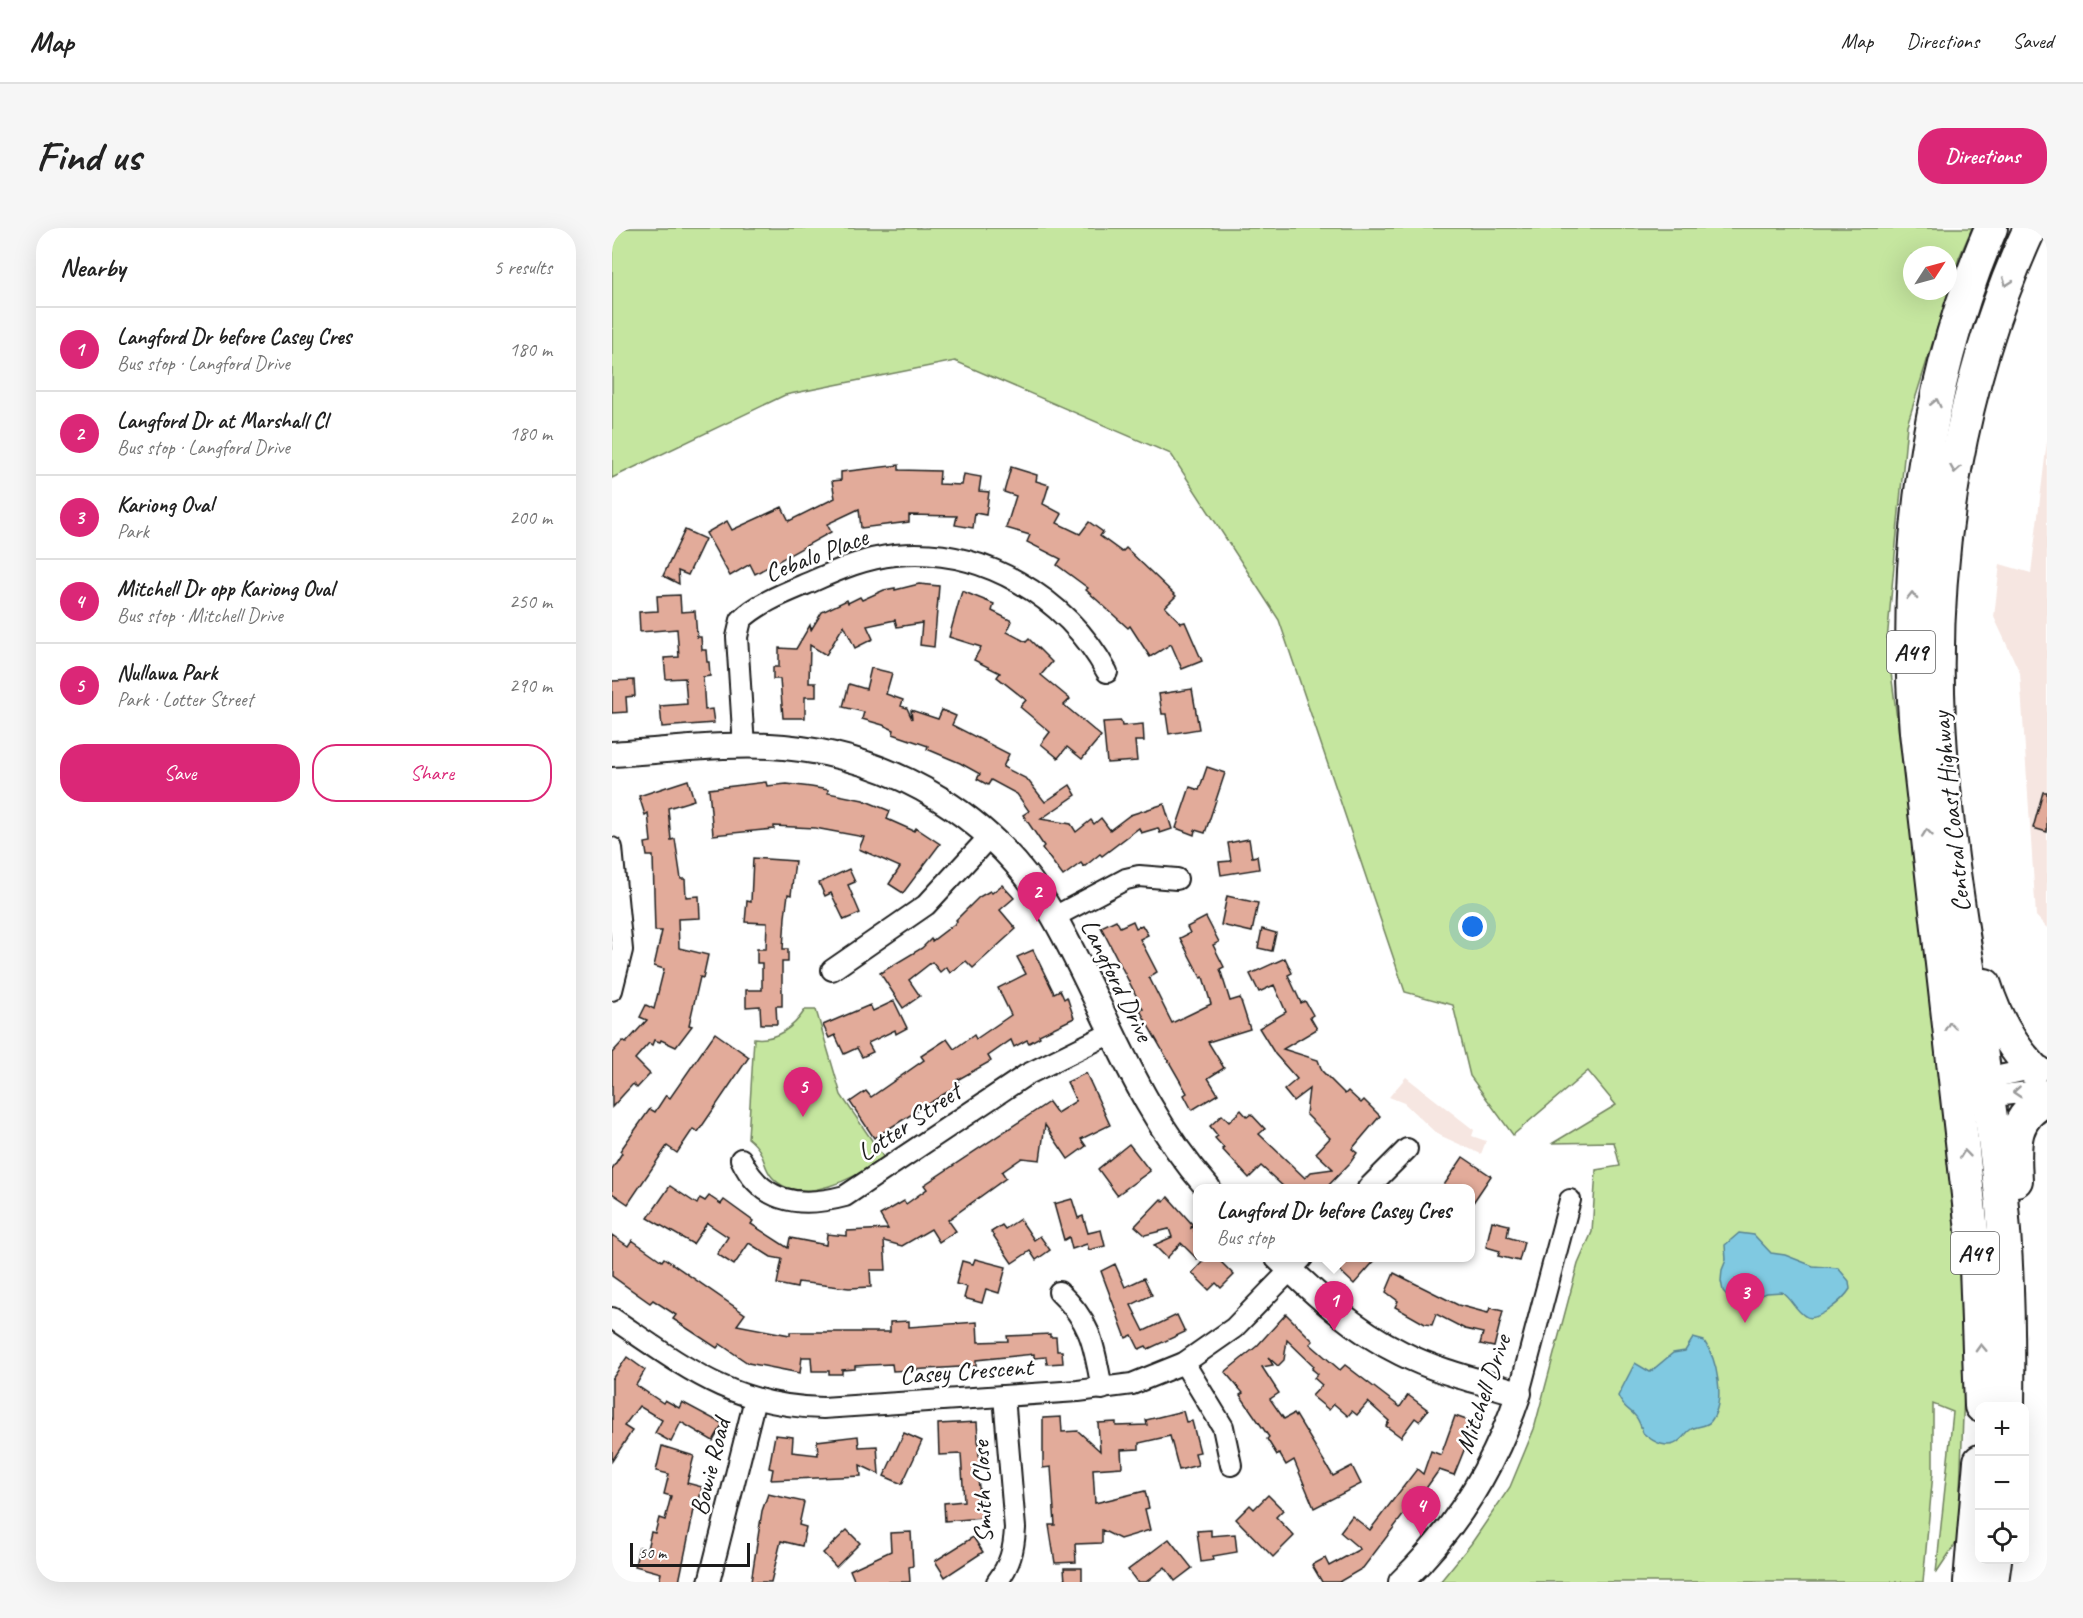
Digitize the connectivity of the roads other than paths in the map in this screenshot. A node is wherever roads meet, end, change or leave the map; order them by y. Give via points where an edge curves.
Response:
1 (1991, 228) edge
2 (2030, 228) edge
3 (1107, 672) dead end
4 (744, 747) junction
5 (612, 754) edge
6 (990, 836) junction
7 (612, 848) edge
8 (1952, 848) junction
9 (1178, 879) dead end
10 (1054, 917) junction
11 (832, 970) dead end
12 (612, 990) edge
13 (1111, 1034) junction
14 (2042, 1075) edge
15 (1972, 1090) junction
16 (2047, 1100) edge
17 (1407, 1149) dead end
18 (741, 1159) dead end
19 (1205, 1184) edge
20 (1372, 1184) edge
21 (1570, 1200) dead end
22 (1289, 1262) edge
23 (1291, 1262) edge
24 (1059, 1292) dead end
25 (2009, 1303) junction
26 (612, 1318) edge
27 (1184, 1363) junction
28 (1102, 1389) junction
29 (1519, 1392) junction
30 (1004, 1396) junction
31 (755, 1399) junction
32 (1981, 1402) edge
33 (2008, 1402) edge
34 (1231, 1465) dead end
35 (1976, 1510) edge
36 (1994, 1564) edge
37 (709, 1582) edge
38 (997, 1582) edge
39 (1401, 1582) edge
40 (1970, 1582) edge
41 (1992, 1582) edge

15 -> 1 highway, Central Coast Highway / A49 via 1916,732 1912,589 1923,471 1934,413 1964,299
2 -> 8 highway, Central Coast Highway / A49 via 1995,314 1977,372 1948,515 1939,595 1938,662 1939,720
3 - 4 street, Cebalo Place via 1093,646 1046,600 1012,578 980,564 947,556 895,555 856,563 758,607 741,620 737,637
4 - 5 street, Langford Drive
4 - 6 street, Langford Drive via 809,750 876,767 937,796
6 - 10 street, Langford Drive via 1025,875
6 - 11 street via 926,905
7 - 12 street via 622,950
8 - 14 highway via 1968,885 1991,1005 2012,1046
8 - 15 highway, Central Coast Highway / A49
9 - 10 street via 1126,879
10 - 13 street, Langford Drive
13 - 18 street, Lotter Street via 1026,1075 845,1196 811,1202 775,1196 756,1184
13 - 19 street, Langford Drive via 1162,1129
14 - 15 street
15 - 25 highway, Central Coast Highway / A49 via 2001,1197
32 -> 15 highway, Central Coast Highway / A49
16 - 25 highway via 2028,1112 2016,1128 2018,1233
17 - 20 street
21 - 29 street, Mitchell Drive
22 - 27 street, Casey Crescent via 1234,1328
23 - 29 street via 1346,1319 1401,1353 1453,1374
24 - 28 street via 1088,1328
25 - 33 highway, Central Coast Highway / A49
26 - 31 street, Casey Crescent via 704,1379
27 - 28 street, Casey Crescent via 1132,1384
27 - 34 street via 1223,1427
28 - 30 street, Casey Crescent
29 - 39 street, Mitchell Drive via 1505,1432 1473,1494 1436,1545
30 - 31 street, Casey Crescent via 823,1408 788,1407
30 - 38 street, Smith Close via 1015,1538 1007,1569
31 - 37 street, Bowie Road
35 - 40 highway
36 - 41 highway

